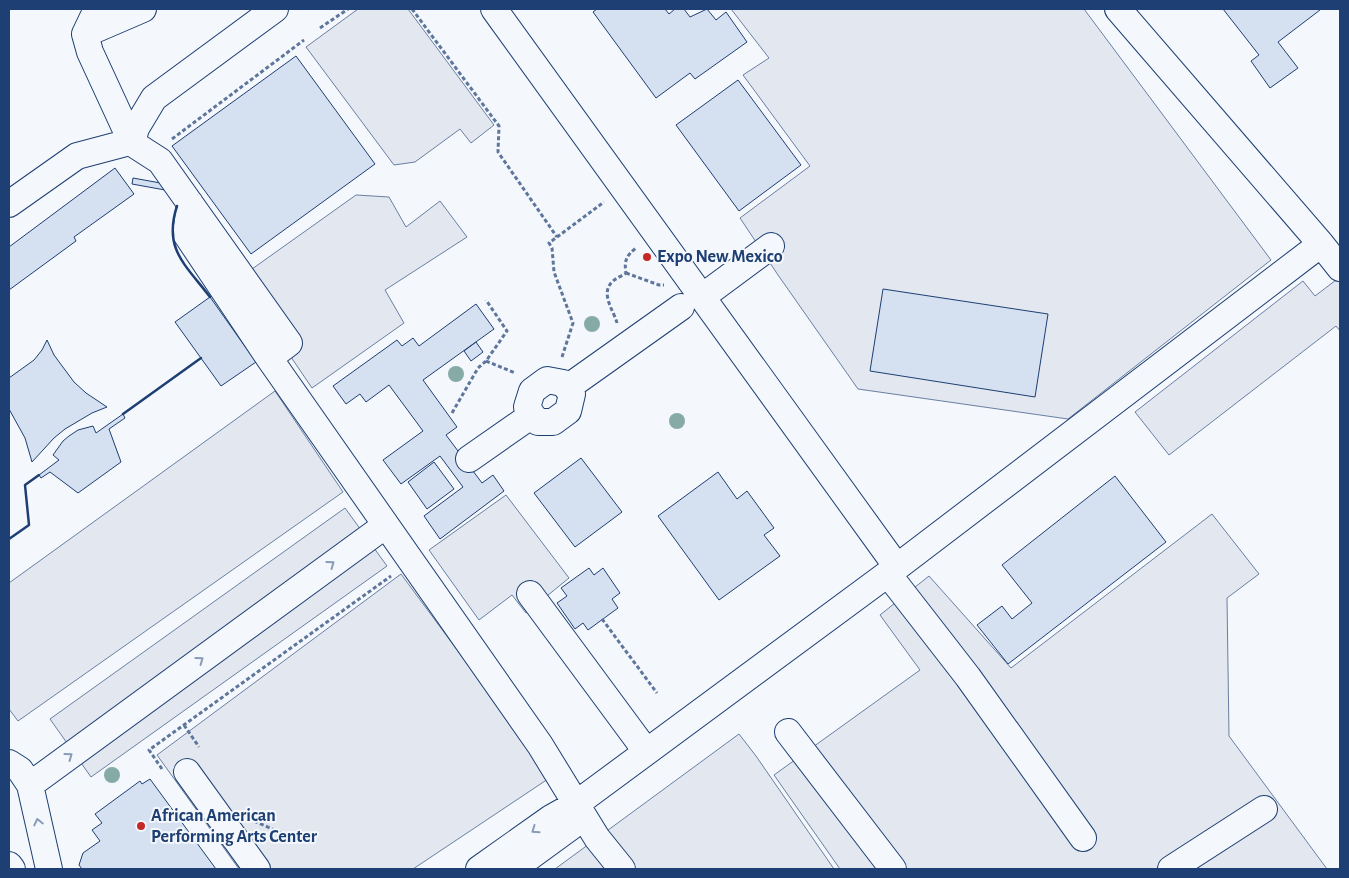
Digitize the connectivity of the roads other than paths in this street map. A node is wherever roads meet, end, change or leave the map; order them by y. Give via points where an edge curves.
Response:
1 (97, 9) edge
2 (143, 9) edge
3 (274, 9) edge
4 (494, 9) edge
5 (1119, 10) edge
6 (85, 34) junction
7 (142, 149) junction
8 (9, 204) edge
9 (1321, 244) junction
10 (771, 246) dead end
11 (1340, 268) edge
12 (691, 302) junction
13 (469, 459) dead end
14 (381, 518) junction
15 (892, 570) junction
16 (530, 594) dead end
17 (788, 732) dead end
18 (646, 751) junction
19 (19, 773) edge
20 (177, 774) road end
21 (576, 804) junction
22 (1264, 808) dead end
23 (1083, 838) dead end
24 (9, 865) edge
25 (12, 869) edge
26 (48, 869) edge
27 (257, 869) edge
28 (479, 869) edge
29 (513, 869) edge
30 (622, 869) edge
31 (893, 869) edge
32 (1171, 869) edge

1 - 6 street
2 - 6 street
3 - 7 street via 154,98 136,128
4 - 12 street via 656,233
5 - 9 street
6 - 7 street via 90,52
7 - 8 street via 126,143 77,156
7 - 14 street via 160,161 289,343 269,358
9 - 11 street
9 - 15 street
10 - 12 street
12 - 13 street via 561,385 572,394 568,411 553,422 538,422 532,415
12 - 15 street
14 - 19 street
14 - 21 street via 540,745
15 - 18 street
15 - 23 street
16 - 18 street
17 - 31 street
18 - 21 street
26 -> 19 street
20 - 27 street
21 -> 28 street
21 - 29 street via 572,826
21 - 30 street
22 - 32 street
24 - 25 street

